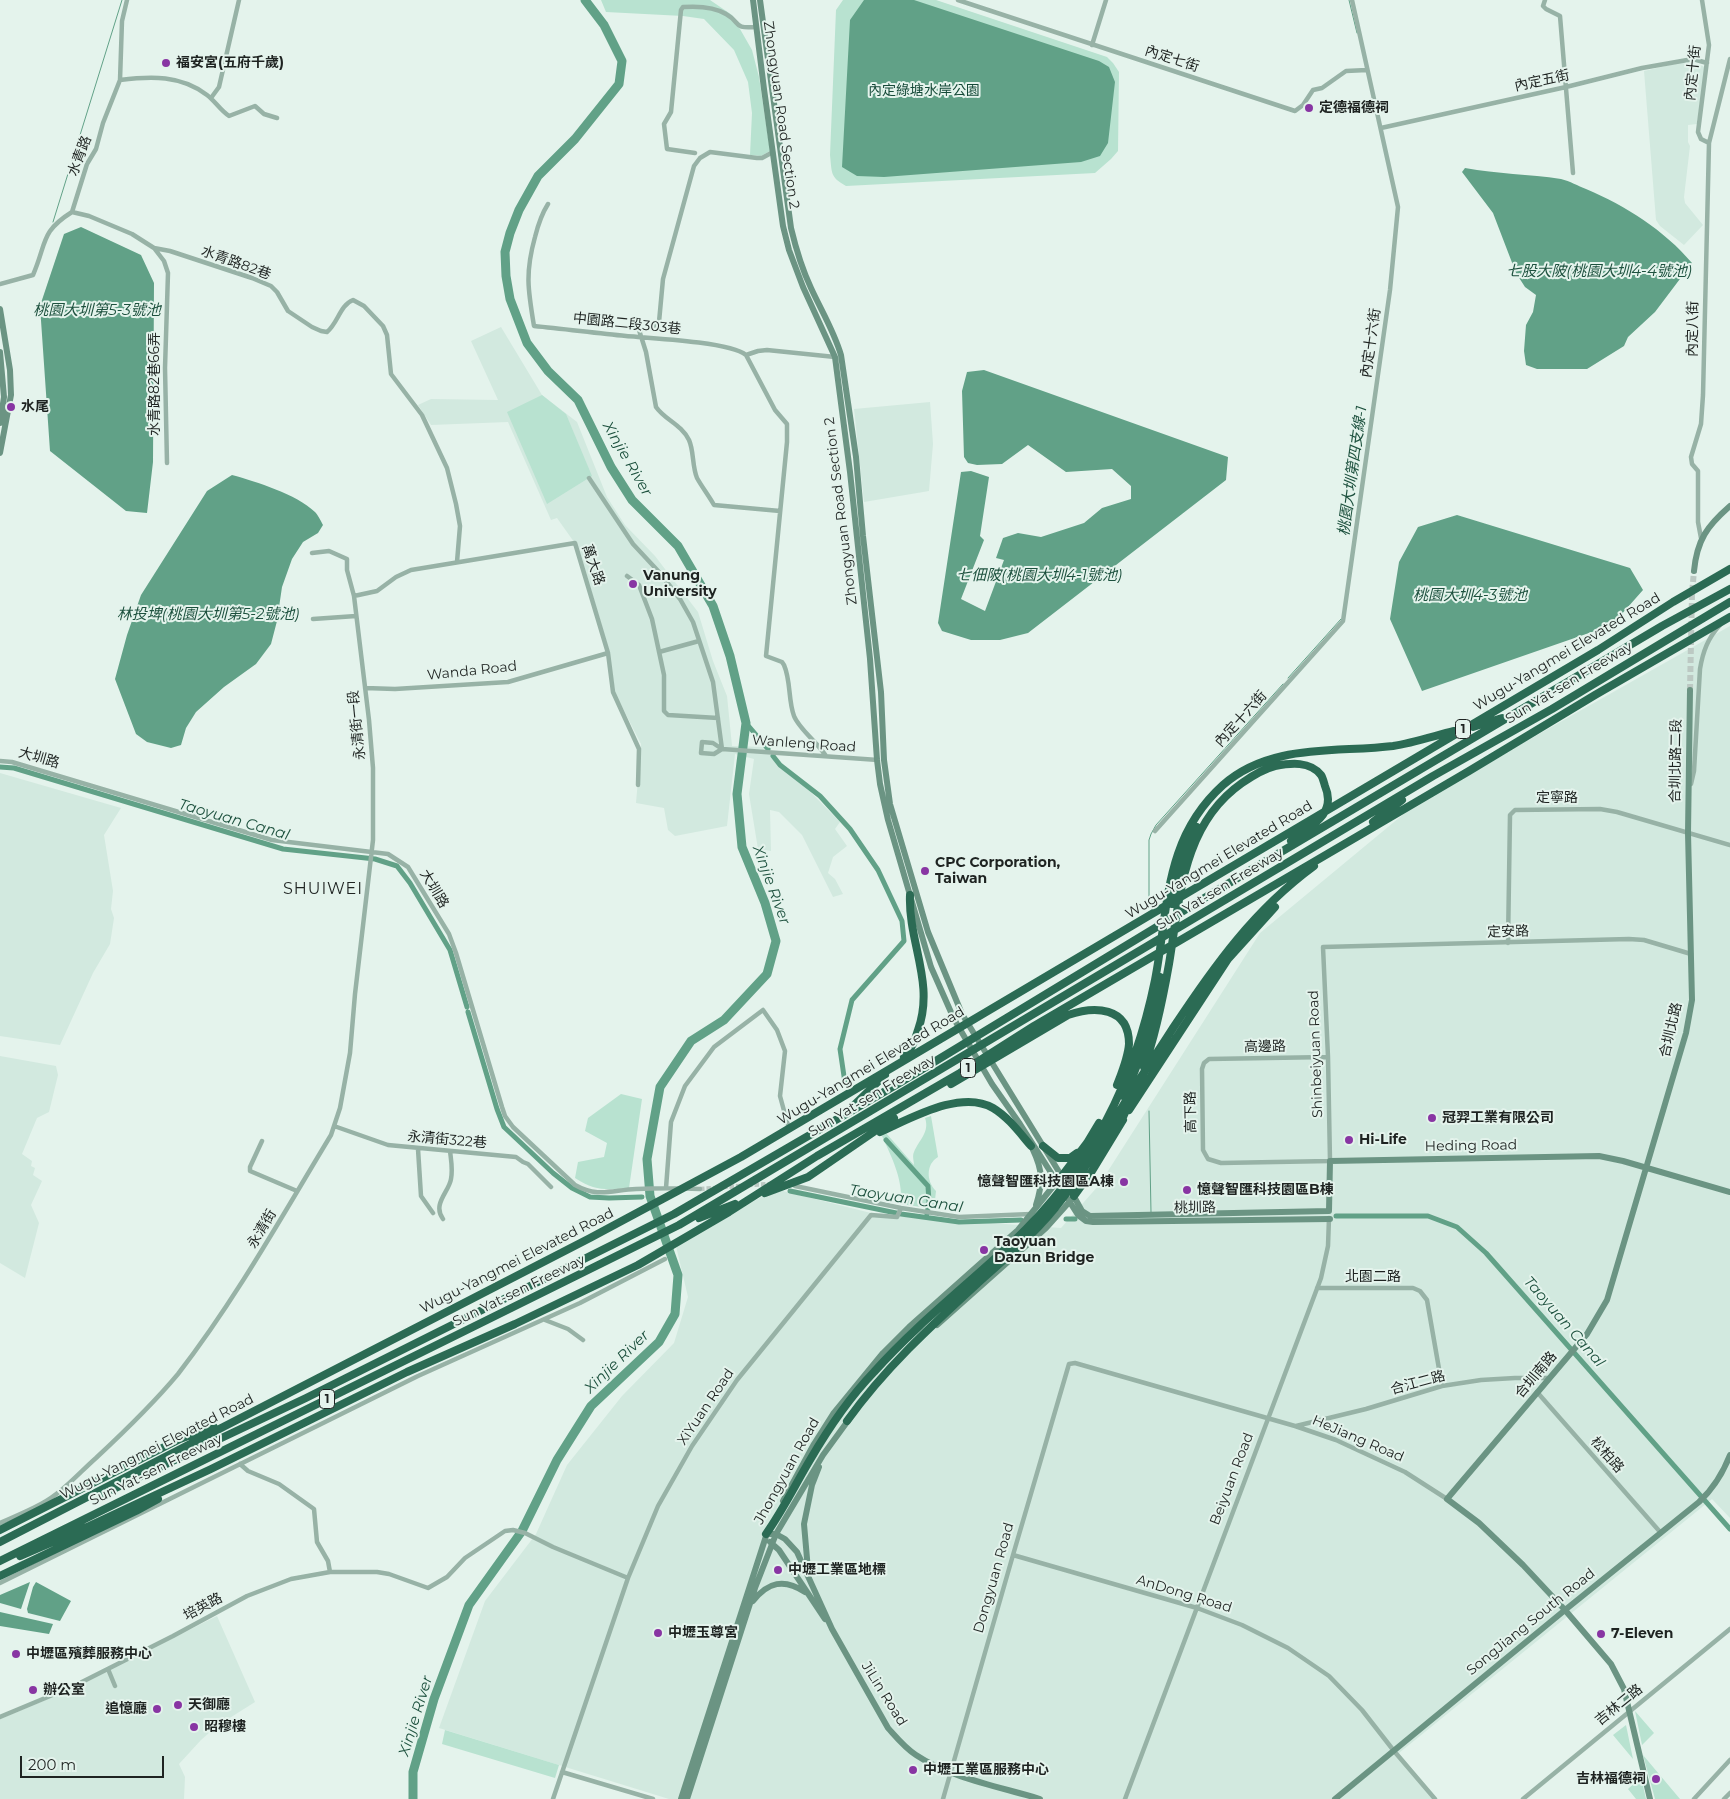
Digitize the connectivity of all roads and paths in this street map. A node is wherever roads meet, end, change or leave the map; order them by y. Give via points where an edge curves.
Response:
1 (127, 0) edge
2 (238, 0) edge
3 (753, 0) edge
4 (760, 0) edge
5 (958, 0) edge
6 (1106, 0) edge
7 (1352, 0) edge
8 (1544, 0) edge
9 (1702, 0) edge
10 (756, 27) junction
11 (1092, 45) junction
12 (1730, 60) edge
13 (1707, 63) junction
14 (1367, 70) junction
15 (120, 80) junction
16 (1566, 87) junction
17 (211, 98) junction
18 (277, 118) dead end
19 (1381, 128) junction
20 (1709, 143) junction
21 (777, 151) junction
22 (695, 152) dead end
23 (1573, 173) dead end
24 (548, 204) dead end
25 (72, 212) junction
26 (154, 248) junction
27 (0, 284) edge
28 (0, 309) edge
29 (641, 337) junction
30 (0, 352) edge
31 (746, 356) junction
32 (838, 356) junction
33 (0, 423) edge
34 (0, 454) edge
35 (167, 463) dead end
36 (589, 478) dead end
37 (1730, 506) edge
38 (780, 511) junction
39 (1701, 538) junction
40 (312, 553) dead end
41 (456, 562) junction
42 (1730, 569) edge
43 (1694, 572) tunnel mouth
44 (627, 576) dead end
45 (1730, 589) edge
46 (354, 596) junction
47 (1730, 602) edge
48 (356, 616) junction
49 (1730, 616) edge
50 (313, 619) dead end
51 (699, 641) junction
52 (659, 652) junction
53 (608, 653) junction
54 (365, 688) junction
55 (1690, 690) tunnel mouth
56 (1516, 713) junction
57 (718, 718) junction
58 (1696, 734) junction
59 (1689, 747) junction
60 (722, 749) junction
61 (826, 756) junction
62 (880, 760) junction
63 (0, 761) edge
64 (1433, 776) junction
65 (638, 785) dead end
66 (1688, 792) junction
67 (1155, 831) dead end
68 (1688, 833) junction
69 (1730, 845) edge
70 (372, 852) junction
71 (1313, 867) junction
72 (1254, 868) junction
73 (910, 895) junction
74 (1174, 896) junction
75 (1508, 943) junction
76 (1323, 947) joint
77 (1165, 953) junction
78 (1691, 954) junction
79 (1328, 1057) junction
80 (1204, 1063) joint
81 (1136, 1070) junction
82 (1105, 1112) junction
83 (844, 1116) junction
84 (1121, 1122) junction
85 (334, 1126) junction
86 (790, 1129) dead end
87 (1026, 1133) junction
88 (862, 1140) junction
89 (262, 1141) dead end
90 (1087, 1143) junction
91 (1031, 1146) junction
92 (1043, 1146) junction
93 (418, 1149) junction
94 (450, 1151) junction
95 (1208, 1159) joint
96 (1330, 1160) junction
97 (1645, 1167) junction
98 (1059, 1180) junction
99 (551, 1186) dead end
100 (795, 1186) dead end
101 (664, 1189) junction
102 (700, 1189) tunnel mouth
103 (1066, 1190) junction
104 (297, 1191) junction
105 (1730, 1192) edge
106 (1072, 1199) junction
107 (1036, 1207) junction
108 (900, 1208) junction
109 (1329, 1211) junction
110 (433, 1213) dead end
111 (1031, 1214) junction
112 (442, 1219) dead end
113 (1330, 1220) junction
114 (679, 1225) junction
115 (665, 1259) dead end
116 (1005, 1265) junction
117 (1317, 1288) junction
118 (545, 1320) junction
119 (583, 1340) dead end
120 (1070, 1364) joint
121 (1550, 1378) junction
122 (1442, 1386) junction
123 (1537, 1392) junction
124 (240, 1419) junction
125 (1268, 1419) junction
126 (847, 1421) junction
127 (1295, 1426) junction
128 (822, 1455) junction
129 (1730, 1455) edge
130 (240, 1464) junction
131 (211, 1469) junction
132 (1447, 1499) junction
133 (0, 1523) edge
134 (0, 1530) edge
135 (1660, 1533) junction
136 (776, 1534) junction
137 (765, 1536) junction
138 (0, 1543) edge
139 (772, 1543) junction
140 (1012, 1555) junction
141 (0, 1561) edge
142 (0, 1565) edge
143 (330, 1572) junction
144 (0, 1576) edge
145 (808, 1576) junction
146 (628, 1578) junction
147 (0, 1582) edge
148 (808, 1594) junction
149 (751, 1602) junction
150 (1197, 1608) junction
151 (1565, 1610) junction
152 (832, 1629) junction
153 (1730, 1629) edge
154 (108, 1669) junction
155 (115, 1686) dead end
156 (1629, 1713) junction
157 (0, 1717) edge
158 (1394, 1751) junction
159 (1730, 1760) edge
160 (562, 1772) junction
161 (951, 1773) junction
162 (1730, 1793) edge
163 (553, 1799) edge
164 (653, 1799) edge
165 (681, 1799) edge
166 (688, 1799) edge
167 (943, 1799) edge
168 (1040, 1799) edge
169 (1125, 1799) edge
170 (1335, 1799) edge
171 (1435, 1799) edge
172 (1523, 1799) edge
173 (1650, 1799) edge
174 (1694, 1799) edge
175 (1724, 1799) edge

1 - 15 street, 水青路 via 122,22
2 - 17 street via 219,87
3 - 10 main road, Zhongyuan Road Section 2
4 - 21 main road, Zhongyuan Road Section 2
5 - 11 street, 內定七街
6 - 11 street
7 - 14 street, 內定十六街
8 - 16 street via 1546,9 1560,16
9 - 13 street, 內定十街 via 1709,45
10 - 21 main road, Zhongyuan Road Section 2
10 - 22 street via 738,27 724,13 704,7 683,7 681,10 671,112 664,124 668,149
11 - 14 street, 內定七街 via 1295,111 1313,90 1322,88 1346,71
12 - 20 street, 內定八街
13 - 16 street, 內定五街 via 1693,59
13 - 20 street, 內定十街 via 1698,132
14 - 19 street, 內定十六街
15 - 17 street via 175,79
15 - 25 street, 水青路
16 - 19 street, 內定五街
16 - 23 street
17 - 18 street via 229,116 255,106 264,114
19 - 67 street, 內定十六街 via 1398,209 1390,290 1344,621
20 - 39 street, 內定八街 via 1703,395 1701,424 1691,457 1698,471
21 - 29 street via 757,158 710,152 694,166 663,279 659,322 639,330
21 - 32 main road, Zhongyuan Road Section 2 via 796,249 823,321 837,342
24 - 29 street, 中園路二段303巷 via 541,215 529,259 528,284 534,326
25 - 26 street, 水青路82巷 via 132,234
25 - 27 street via 48,231 33,275
26 - 35 street, 水青路82巷66弄 via 164,260 168,273
26 - 41 street, 水青路82巷 via 271,286 288,311 321,331 328,332 332,328 348,302 353,300 364,306 383,326 391,374 422,415 447,468 460,526
28 - 34 main road via 11,395
29 - 31 street, 中園路二段303巷 via 722,346 741,351
29 - 38 street via 656,407 678,425 690,442 697,478 714,505
30 - 33 main road via 4,398
31 - 32 street via 766,350
31 - 38 street via 775,410 787,424
32 - 62 main road, Zhongyuan Road Section 2 via 856,457 881,692
36 - 51 street via 633,544 680,599
37 - 39 main road
38 - 61 street via 766,656 784,665 794,715
39 - 43 main road
40 - 46 street, 永清街一段 via 330,551 347,559
41 - 46 street, 萬大路 via 410,570 377,591
41 - 53 street, 萬大路 via 576,543
42 - 124 highway, Wugu-Yangmei Elevated Road / 1 via 741,1157
44 - 52 street via 639,585 647,603
45 - 56 highway, Sun Yat-sen Freeway / 1
46 - 48 street, 永清街一段
47 - 64 highway, Sun Yat-sen Freeway / 1
48 - 50 street
48 - 54 street, 永清街一段
49 - 58 street via 1710,636 1703,652
49 - 131 highway, 1 via 1034,1026 638,1265 407,1372
51 - 52 street
51 - 57 street via 713,682
52 - 57 street via 664,675 664,711 668,715
53 - 54 street, Wanda Road via 508,682
53 - 65 street, 萬大路 via 619,708 640,748
54 - 70 street, 永清街一段 via 373,768
55 - 59 main road, 合圳北路二段
56 - 72 highway, Sun Yat-sen Freeway / 1
56 - 74 highway via 1394,746 1318,750 1273,758 1228,787 1212,804 1192,836 1179,868
57 - 60 street
58 - 59 street
58 - 66 street via 1694,771
59 - 66 main road, 合圳北路二段
60 - 60 street via 713,742 702,742 701,754 714,754
60 - 61 street, Wanleng Road
61 - 62 street, Wanleng Road
62 - 73 main road, Zhongyuan Road Section 2 via 880,784
62 - 92 main road, Zhongyuan Road Section 2 via 928,932 962,1014
63 - 70 street, 大圳路 via 272,840
64 - 71 highway
64 - 114 highway, Sun Yat-sen Freeway / 1
66 - 68 main road, 合圳北路二段
68 - 69 street, 定寧路
68 - 75 street, 定寧路 via 1600,809 1515,810 1510,815
68 - 78 main road, 合圳北路
70 - 85 street, 永清街 via 350,1053
70 - 101 street, 大圳路 via 388,854 408,867 449,934 502,1107 513,1127 585,1191 604,1194
71 - 84 highway via 1228,959
71 - 126 highway via 1237,938 1205,980 1061,1201 1022,1244 879,1378
72 - 74 highway via 1326,812 1329,800 1321,775 1306,765 1267,768 1220,801 1199,832
72 - 83 highway, Sun Yat-sen Freeway / 1
73 - 83 highway via 909,909 924,981 923,1016 911,1049
73 - 87 main road, Zhongyuan Road Section 2 via 931,967 954,1019 992,1084
74 - 77 highway
74 - 77 highway
75 - 76 street, 定安路
75 - 78 street, 定安路 via 1629,939 1644,940
76 - 79 street, Shinbeiyuan Road
77 - 81 highway via 1155,1008
77 - 84 highway via 1153,1038
77 - 137 highway via 1132,1062 1092,1145 1055,1197 1014,1241 899,1345 848,1402
78 - 97 main road, 合圳北路 via 1692,1000 1686,1033
79 - 80 street, 高邊路 via 1209,1059
79 - 96 street, Shinbeiyuan Road
80 - 95 street, 高下路 via 1203,1150
81 - 82 highway
81 - 103 highway via 1107,1125
82 - 88 highway via 1125,1062 1129,1043 1127,1033 1112,1013 1082,1010 1068,1015 923,1100
82 - 90 highway
83 - 138 highway, Sun Yat-sen Freeway / 1 via 674,1214 306,1398
84 - 106 highway
85 - 93 street, 永清街322巷 via 381,1144
85 - 104 street, 永清街
86 - 101 street via 780,1096 785,1051 777,1030 763,1010 714,1048 685,1086 671,1122
87 - 91 main road
87 - 98 main road
88 - 91 highway via 947,1104 967,1102 991,1107 1012,1123
88 - 114 highway via 808,1177
89 - 104 street via 250,1171
90 - 92 highway via 1077,1154 1063,1159
90 - 98 highway
91 - 107 main road via 1042,1174
92 - 98 main road
93 - 94 street, 永清街322巷
93 - 110 street via 421,1196
94 - 99 street, 永清街322巷 via 516,1157
94 - 112 street via 451,1179 441,1199 439,1210
95 - 96 street, Heding Road via 1222,1162
96 - 97 main road, Heding Road via 1599,1156
96 - 109 main road, Beiyuan Road
97 - 105 main road, Heding Road
97 - 121 main road, 合圳南路 via 1607,1300 1587,1334
98 - 103 main road
98 - 107 main road, Jhongyuan Road
100 - 108 street
101 - 102 street
103 - 106 main road
103 - 116 main road
104 - 133 street, 永清街 via 264,1248 204,1338 145,1412 52,1497
106 - 109 main road, 桃圳路 via 1090,1216
106 - 113 main road, 桃圳路 via 1082,1218 1094,1222
106 - 116 main road, Jhongyuan Road
107 - 111 main road, Jhongyuan Road
108 - 111 street via 959,1217
108 - 146 street, XiYuan Road via 897,1217 871,1214 737,1380 692,1446 658,1506
109 - 113 street, Beiyuan Road
111 - 137 main road, Jhongyuan Road via 1018,1230 883,1352 833,1414
113 - 117 street, Beiyuan Road via 1326,1262
114 - 141 highway, Sun Yat-sen Freeway / 1
115 - 118 street
116 - 126 main road, Jhongyuan Road via 926,1335
117 - 122 street, 北園二路 via 1413,1288 1420,1291 1427,1300
117 - 125 street, Beiyuan Road
118 - 119 street via 568,1329
118 - 130 street via 418,1376
120 - 125 street, HeJiang Road
120 - 140 street, Dongyuan Road
121 - 122 street, 合江二路 via 1481,1380
121 - 123 main road, 合圳南路
122 - 127 street, 合江二路
123 - 132 main road, 合圳南路
123 - 135 street, 松柏路
124 - 134 highway via 180,1439
124 - 138 highway, Wugu-Yangmei Elevated Road / 1
125 - 127 street, HeJiang Road
125 - 150 street, Beiyuan Road
126 - 128 main road, Jhongyuan Road
127 - 132 street, HeJiang Road via 1336,1440 1404,1472
128 - 136 main road, Jhongyuan Road
128 - 145 main road via 804,1524
129 - 135 main road, SongJiang South Road via 1708,1494
130 - 143 street via 248,1471 279,1484 314,1509 317,1542 328,1561
130 - 147 street
131 - 142 highway, 1
131 - 144 highway via 136,1511
132 - 151 main road, HeJiang Road via 1479,1523
135 - 151 main road, SongJiang South Road
136 - 137 main road
136 - 139 main road, Jhongyuan Road
136 - 145 main road, JiLin Road via 792,1545
137 - 139 main road
137 - 165 main road, Jhongyuan Road
139 - 148 main road, JiLin Road
139 - 149 main road, Jhongyuan Road
140 - 150 street, AnDong Road
140 - 161 street, Dongyuan Road
143 - 146 street, 培英路 via 377,1572 428,1588 465,1558 505,1531 513,1530
143 - 154 street, 培英路 via 291,1579 247,1596
145 - 152 main road, JiLin Road
146 - 160 street, XiYuan Road
148 - 149 main road via 784,1583 764,1589
148 - 152 main road, JiLin Road
149 - 166 main road, Jhongyuan Road
150 - 158 street, AnDong Road via 1242,1625 1288,1648 1324,1673 1362,1710
150 - 169 street, Beiyuan Road
151 - 156 main road, HeJiang Road via 1614,1668 1624,1689
151 - 158 main road, SongJiang South Road
152 - 161 main road, JiLin Road via 888,1728 914,1754
153 - 156 street, 吉林二路
154 - 155 street
154 - 157 street, 培英路
156 - 172 street, 吉林二路
156 - 173 main road, HeJiang Road
158 - 170 main road, SongJiang South Road
158 - 171 street, AnDong Road
159 - 174 street
160 - 163 street, XiYuan Road
160 - 164 street
161 - 167 street, Dongyuan Road
161 - 168 main road, JiLin Road
162 - 175 street

